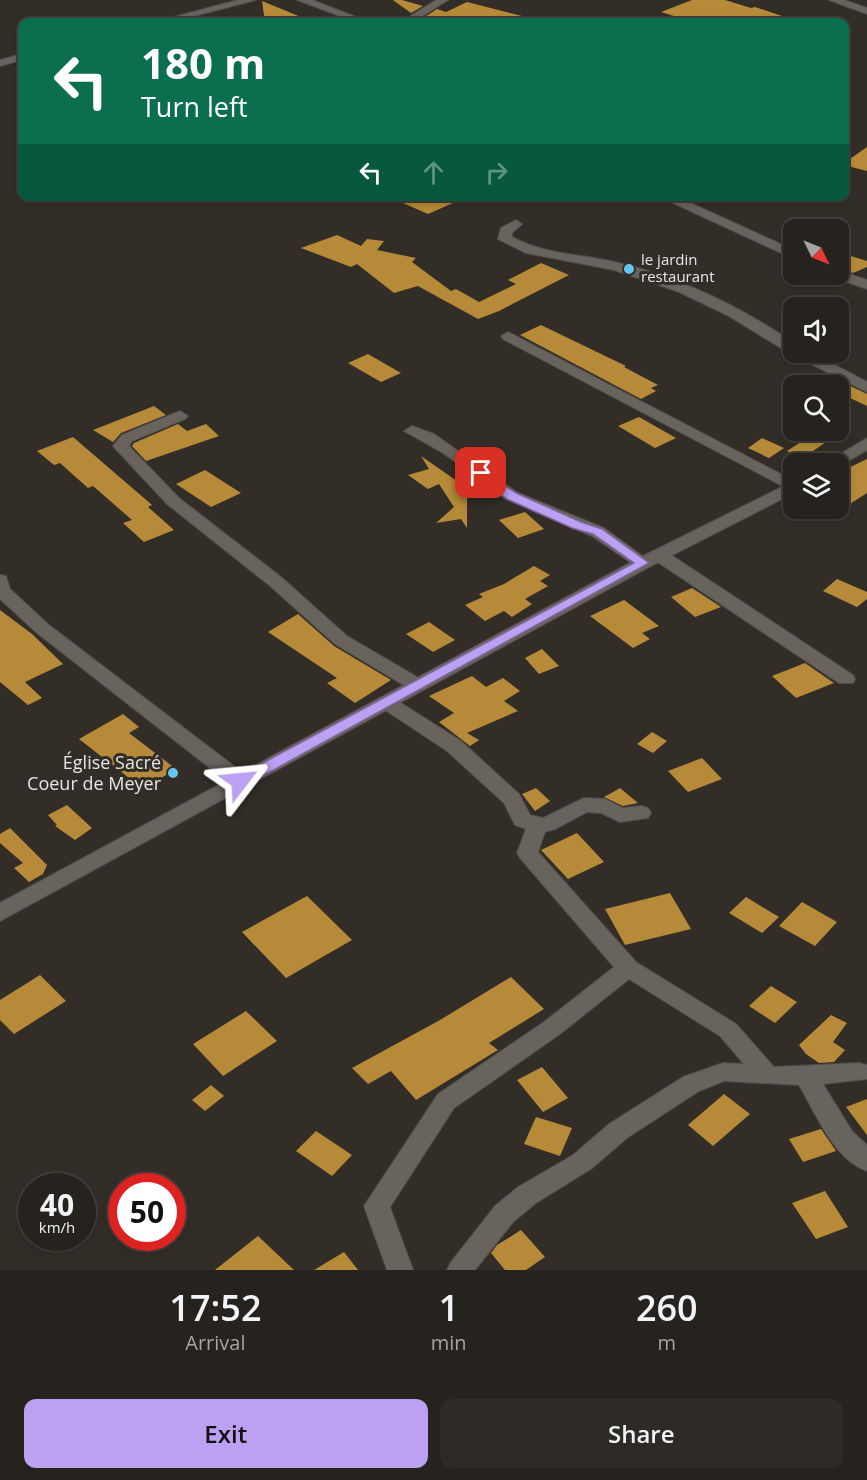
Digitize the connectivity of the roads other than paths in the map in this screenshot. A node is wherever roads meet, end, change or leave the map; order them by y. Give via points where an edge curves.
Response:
1 (251, 0) edge
2 (302, 0) edge
3 (443, 0) edge
4 (844, 1) edge
5 (867, 11) edge
6 (177, 18) edge
7 (353, 18) edge
8 (413, 18) edge
9 (0, 49) edge
10 (18, 55) edge
11 (18, 57) edge
12 (0, 63) edge
13 (675, 201) edge
14 (516, 224) dead end
15 (783, 250) edge
16 (849, 278) edge
17 (867, 285) edge
18 (508, 336) dead end
19 (783, 342) edge
20 (819, 363) edge
21 (867, 388) edge
22 (180, 416) dead end
23 (412, 430) dead end
24 (867, 443) edge
25 (849, 454) edge
26 (783, 481) edge
27 (783, 491) edge
28 (651, 559) junction
29 (0, 580) edge
30 (846, 679) dead end
31 (417, 685) junction
32 (386, 702) junction
33 (240, 781) junction
34 (641, 813) dead end
35 (537, 826) junction
36 (0, 913) edge
37 (628, 968) junction
38 (859, 1072) dead end
39 (768, 1076) junction
40 (806, 1076) junction
41 (867, 1161) edge
42 (400, 1270) edge
43 (460, 1270) edge

1 - 6 street
2 - 7 street
3 - 8 street
4 - 5 street
9 - 10 street
11 - 12 street
13 - 15 street
14 - 19 street via 506,231 505,238 515,245 617,266 657,279
16 - 17 street
18 - 26 street
20 - 21 street
22 - 31 street via 127,438 121,446 173,501 275,581 341,640
23 - 28 street via 449,450 512,496
24 - 25 street
27 - 28 street
28 - 30 street
28 - 31 street
29 - 33 street via 2,591 43,629
31 - 32 street
32 - 33 street
32 - 35 street via 454,746 512,799 522,820
33 - 36 street
34 - 35 street via 620,815 605,806 584,805
35 - 37 street via 527,853
37 - 39 street via 728,1029
37 - 42 street via 552,1028 446,1101 377,1206
38 - 40 street
39 - 40 street
39 - 43 street via 723,1072 691,1084 618,1131 582,1162 527,1195 504,1214
40 - 41 street via 843,1138

